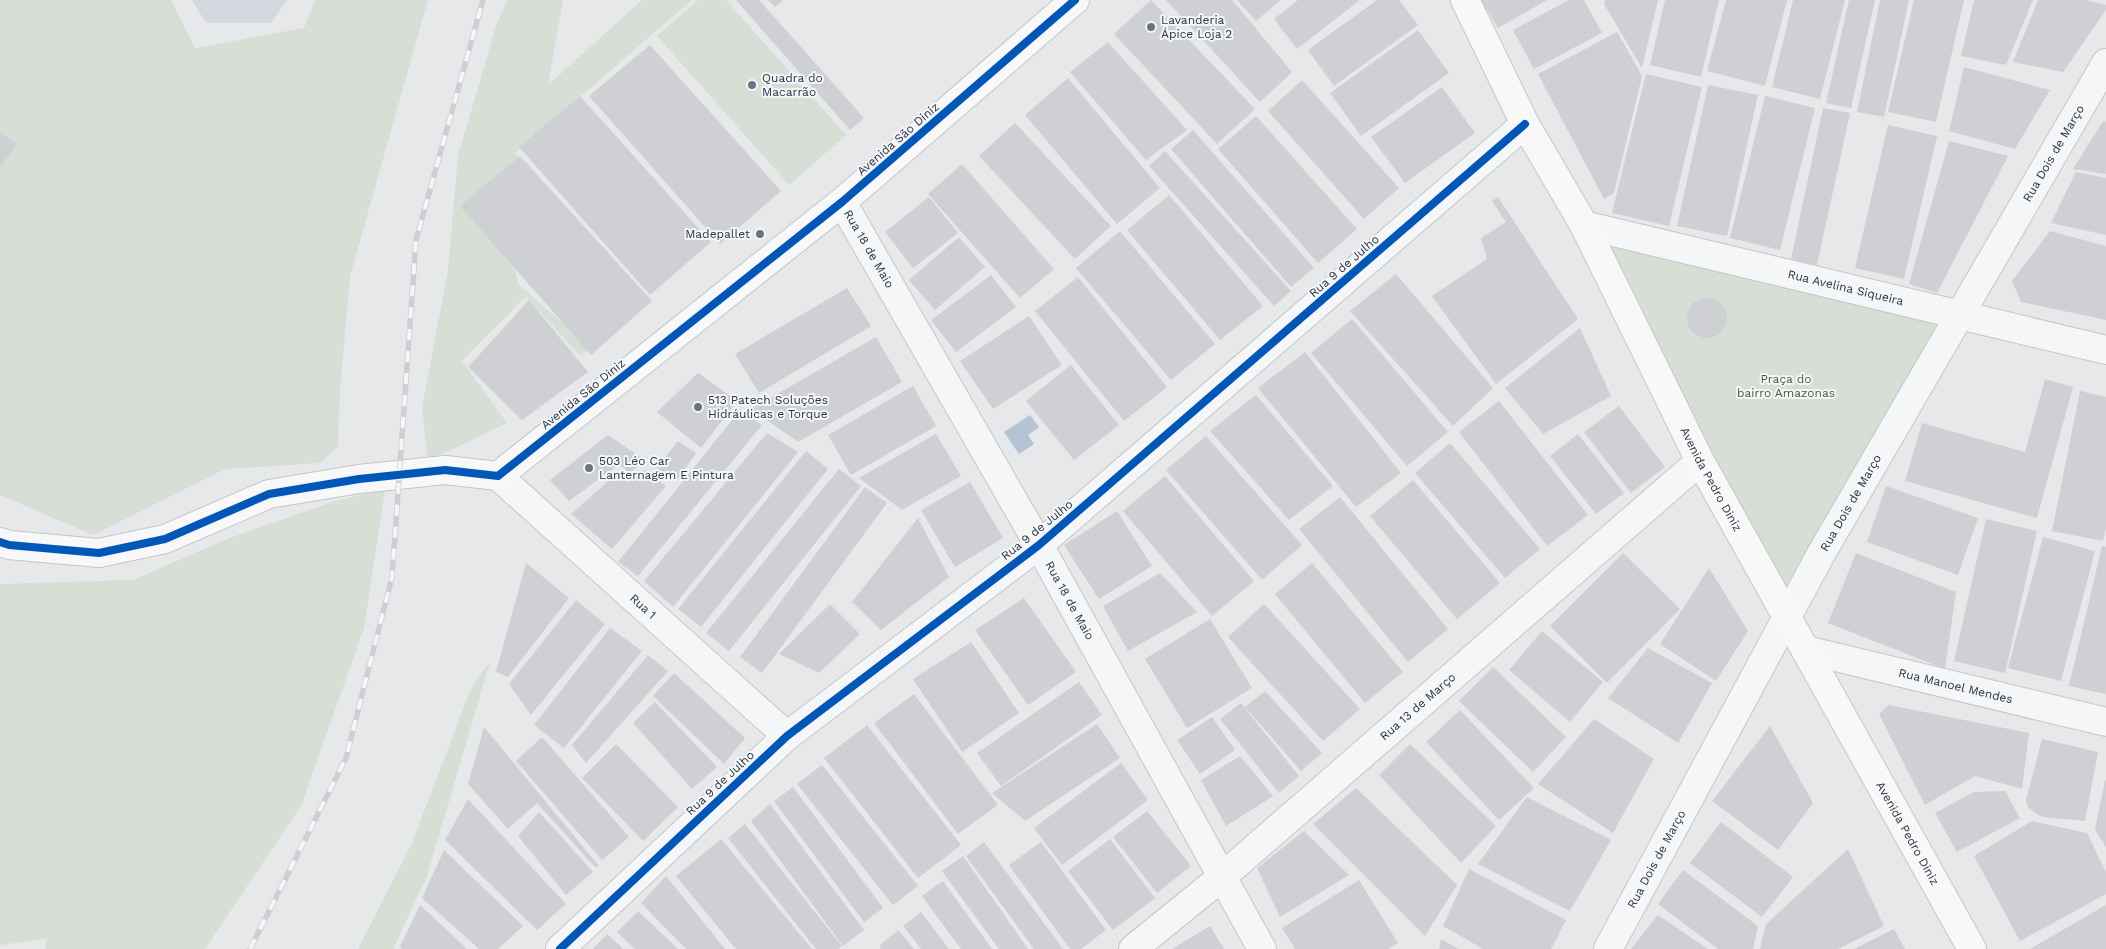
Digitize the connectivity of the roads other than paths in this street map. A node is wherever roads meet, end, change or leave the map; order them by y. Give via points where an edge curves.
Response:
1 (1075, 0) edge
2 (1465, 0) edge
3 (2106, 64) edge
4 (1525, 124) junction
5 (842, 202) junction
6 (1584, 225) junction
7 (1959, 315) junction
8 (2106, 350) edge
9 (1700, 461) junction
10 (498, 476) junction
11 (0, 542) edge
12 (1039, 545) junction
13 (1787, 615) junction
14 (1806, 650) junction
15 (2106, 722) edge
16 (787, 736) junction
17 (1222, 876) junction
18 (560, 949) edge
19 (1133, 949) edge
20 (1262, 949) edge
21 (1608, 949) edge
22 (1972, 949) edge

1 - 5 street, Avenida São Diniz
2 - 4 street, Avenida Pedro Diniz
3 - 7 street, Rua Dois de Março
4 - 6 street, Avenida Pedro Diniz
4 - 12 street, Rua 9 de Julho
5 - 10 street, Avenida São Diniz
5 - 12 street, Rua 18 de Maio
6 - 7 street, Rua Avelina Siqueira
6 - 9 street, Avenida Pedro Diniz
7 - 8 street, Rua Avelina Siqueira
7 - 13 street, Rua Dois de Março
9 - 13 street, Avenida Pedro Diniz
9 - 17 street, Rua 13 de Março
10 - 11 street via 445,470 359,479 269,494 165,539 99,553
10 - 16 street, Rua 1
12 - 16 street, Rua 9 de Julho
12 - 17 street, Rua 18 de Maio
13 - 14 street, Avenida Pedro Diniz
13 - 21 street, Rua Dois de Março
14 - 15 street, Rua Manoel Mendes
14 - 22 street, Avenida Pedro Diniz
16 - 18 street, Rua 9 de Julho
17 - 19 street, Rua 13 de Março
17 - 20 street, Rua 18 de Maio

